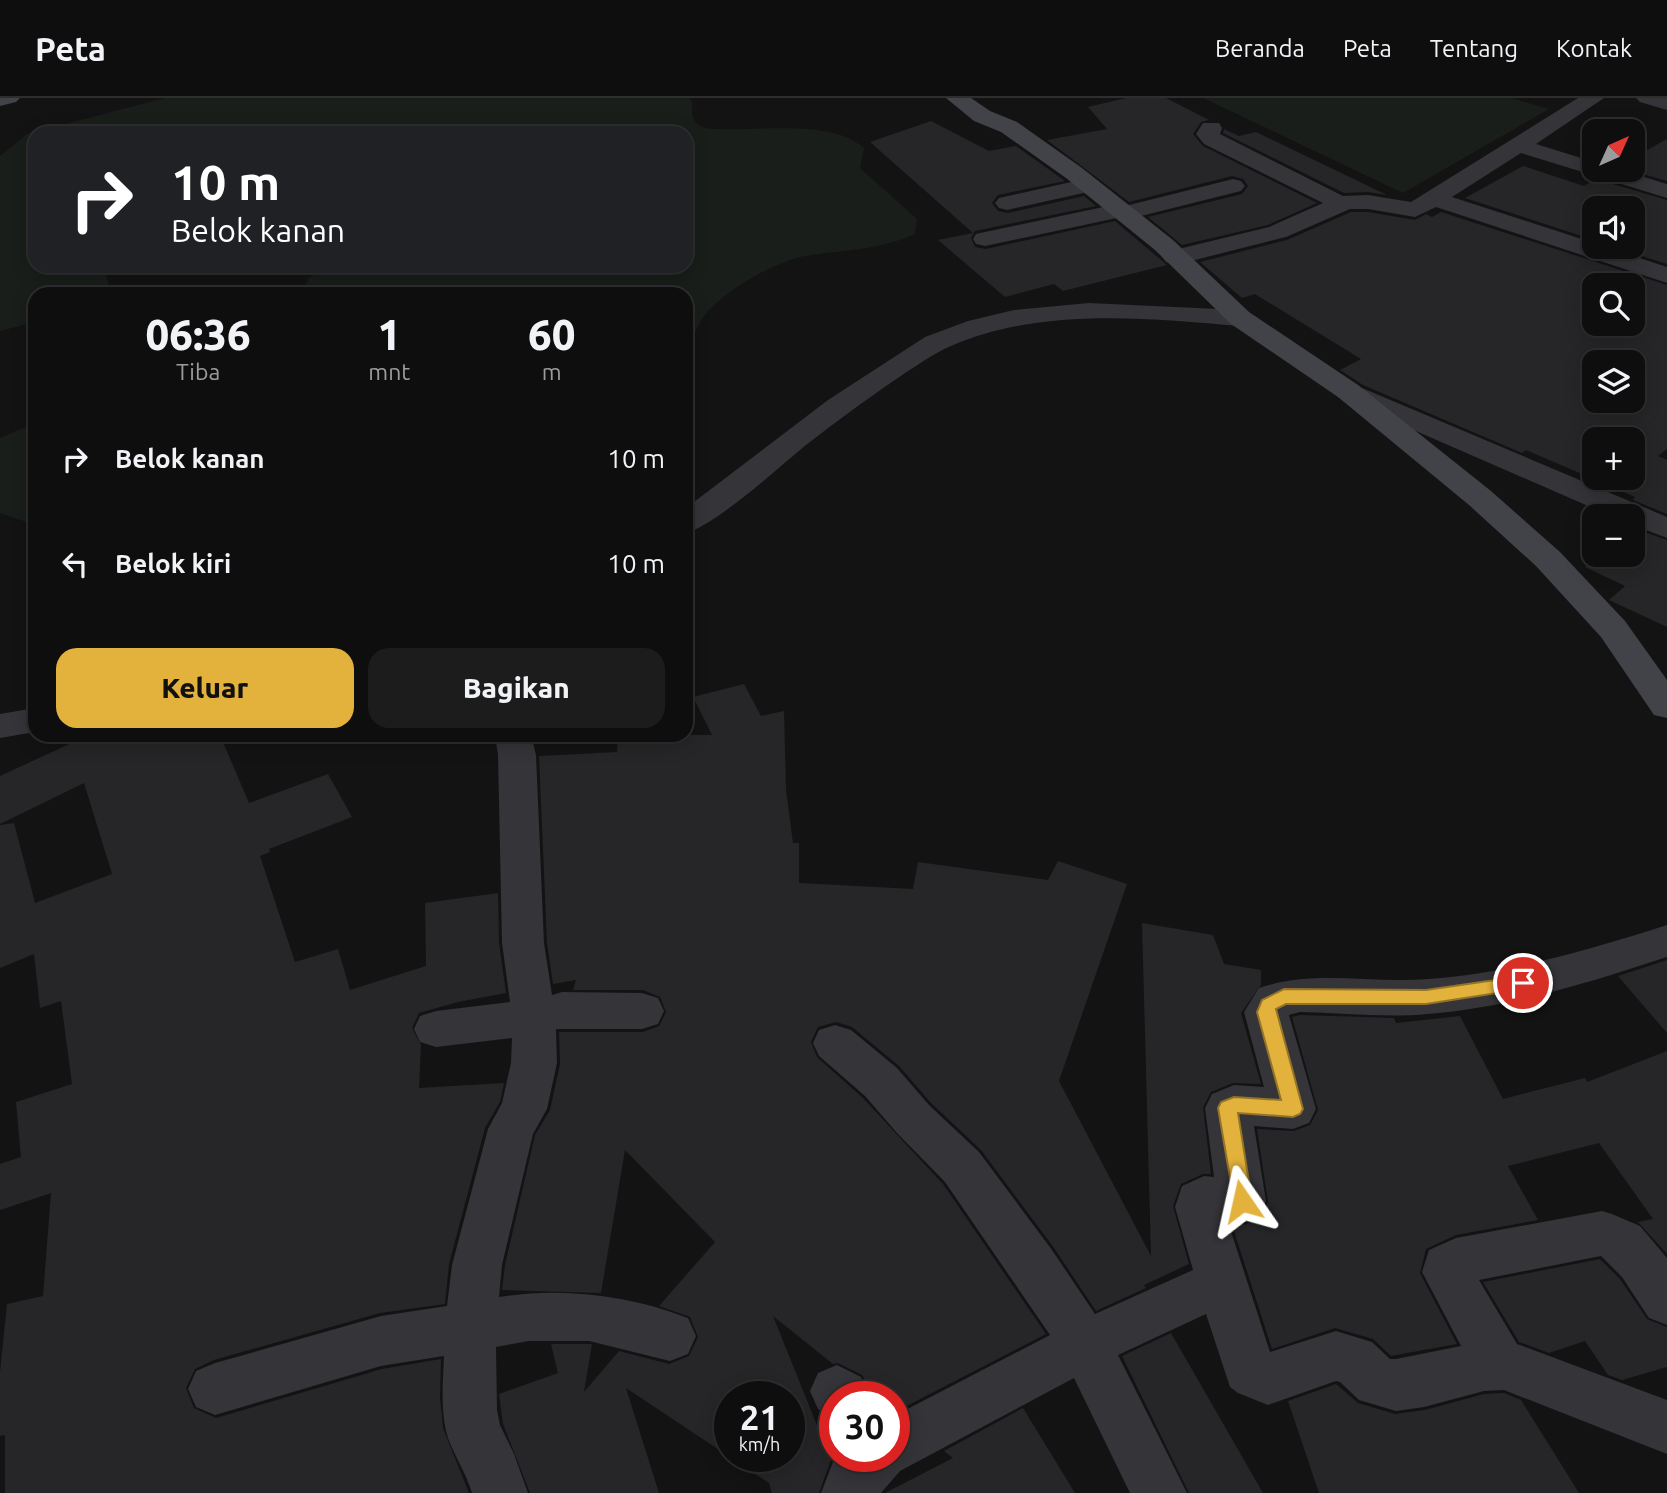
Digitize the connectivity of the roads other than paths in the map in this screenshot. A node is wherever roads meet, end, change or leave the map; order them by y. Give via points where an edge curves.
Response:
1 (9, 98) edge
2 (957, 98) edge
3 (996, 98) edge
4 (1593, 98) edge
5 (1647, 98) edge
6 (0, 100) edge
7 (1667, 104) edge
8 (1009, 127) junction
9 (1211, 128) dead end
10 (1517, 145) junction
11 (1582, 165) edge
12 (1082, 179) junction
13 (1638, 182) edge
14 (1233, 186) dead end
15 (1667, 191) edge
16 (1004, 196) dead end
17 (1433, 198) junction
18 (1342, 204) junction
19 (1124, 212) junction
20 (985, 239) dead end
21 (1175, 257) junction
22 (1667, 275) edge
23 (1240, 318) junction
24 (1348, 391) junction
25 (693, 518) edge
26 (1667, 528) edge
27 (1667, 706) edge
28 (28, 721) edge
29 (0, 726) edge
30 (514, 742) edge
31 (1667, 941) edge
32 (642, 1011) dead end
33 (534, 1017) junction
34 (436, 1029) dead end
35 (835, 1043) dead end
36 (1222, 1282) junction
37 (1667, 1301) edge
38 (470, 1327) junction
39 (670, 1336) dead end
40 (1085, 1344) junction
41 (1499, 1363) junction
42 (215, 1389) dead end
43 (1667, 1427) edge
44 (910, 1437) edge
45 (863, 1472) edge
46 (500, 1493) edge
47 (849, 1493) edge
48 (1159, 1493) edge

1 - 6 main road
2 - 8 main road via 982,117
3 - 8 main road via 1011,116
4 - 10 street
5 - 7 street
8 - 12 main road
9 - 18 street via 1207,134 1212,139
10 - 11 street
10 - 17 street
12 - 16 street
12 - 19 main road
13 - 15 street
14 - 19 street
17 - 18 street via 1415,210 1355,201
17 - 22 street
18 - 21 street via 1277,232
19 - 20 street
19 - 21 main road
21 - 23 main road
23 - 24 main road
23 - 25 street via 1126,309 1072,311 1000,321 943,339 847,397
24 - 26 street
24 - 27 main road via 1548,559 1613,629
28 - 29 street
30 - 33 street via 523,943
31 - 36 street via 1568,973 1500,988 1426,997 1284,996 1268,1005 1266,1012 1293,1109 1234,1105 1226,1111 1242,1201 1204,1198 1199,1202
32 - 33 street via 562,1010
33 - 34 street
33 - 38 street via 534,1063 524,1109 511,1129 477,1265
35 - 40 street via 881,1082 962,1167
36 - 40 street
36 - 41 street via 1249,1369 1268,1379 1336,1356 1354,1359 1385,1385
37 - 41 street via 1624,1242 1612,1234 1456,1261 1447,1266 1447,1272
38 - 39 street via 529,1317 589,1317
38 - 42 street via 369,1345
38 - 46 street via 470,1410 475,1436 487,1454
40 - 44 street
40 - 48 street
41 - 43 street
45 - 47 street

